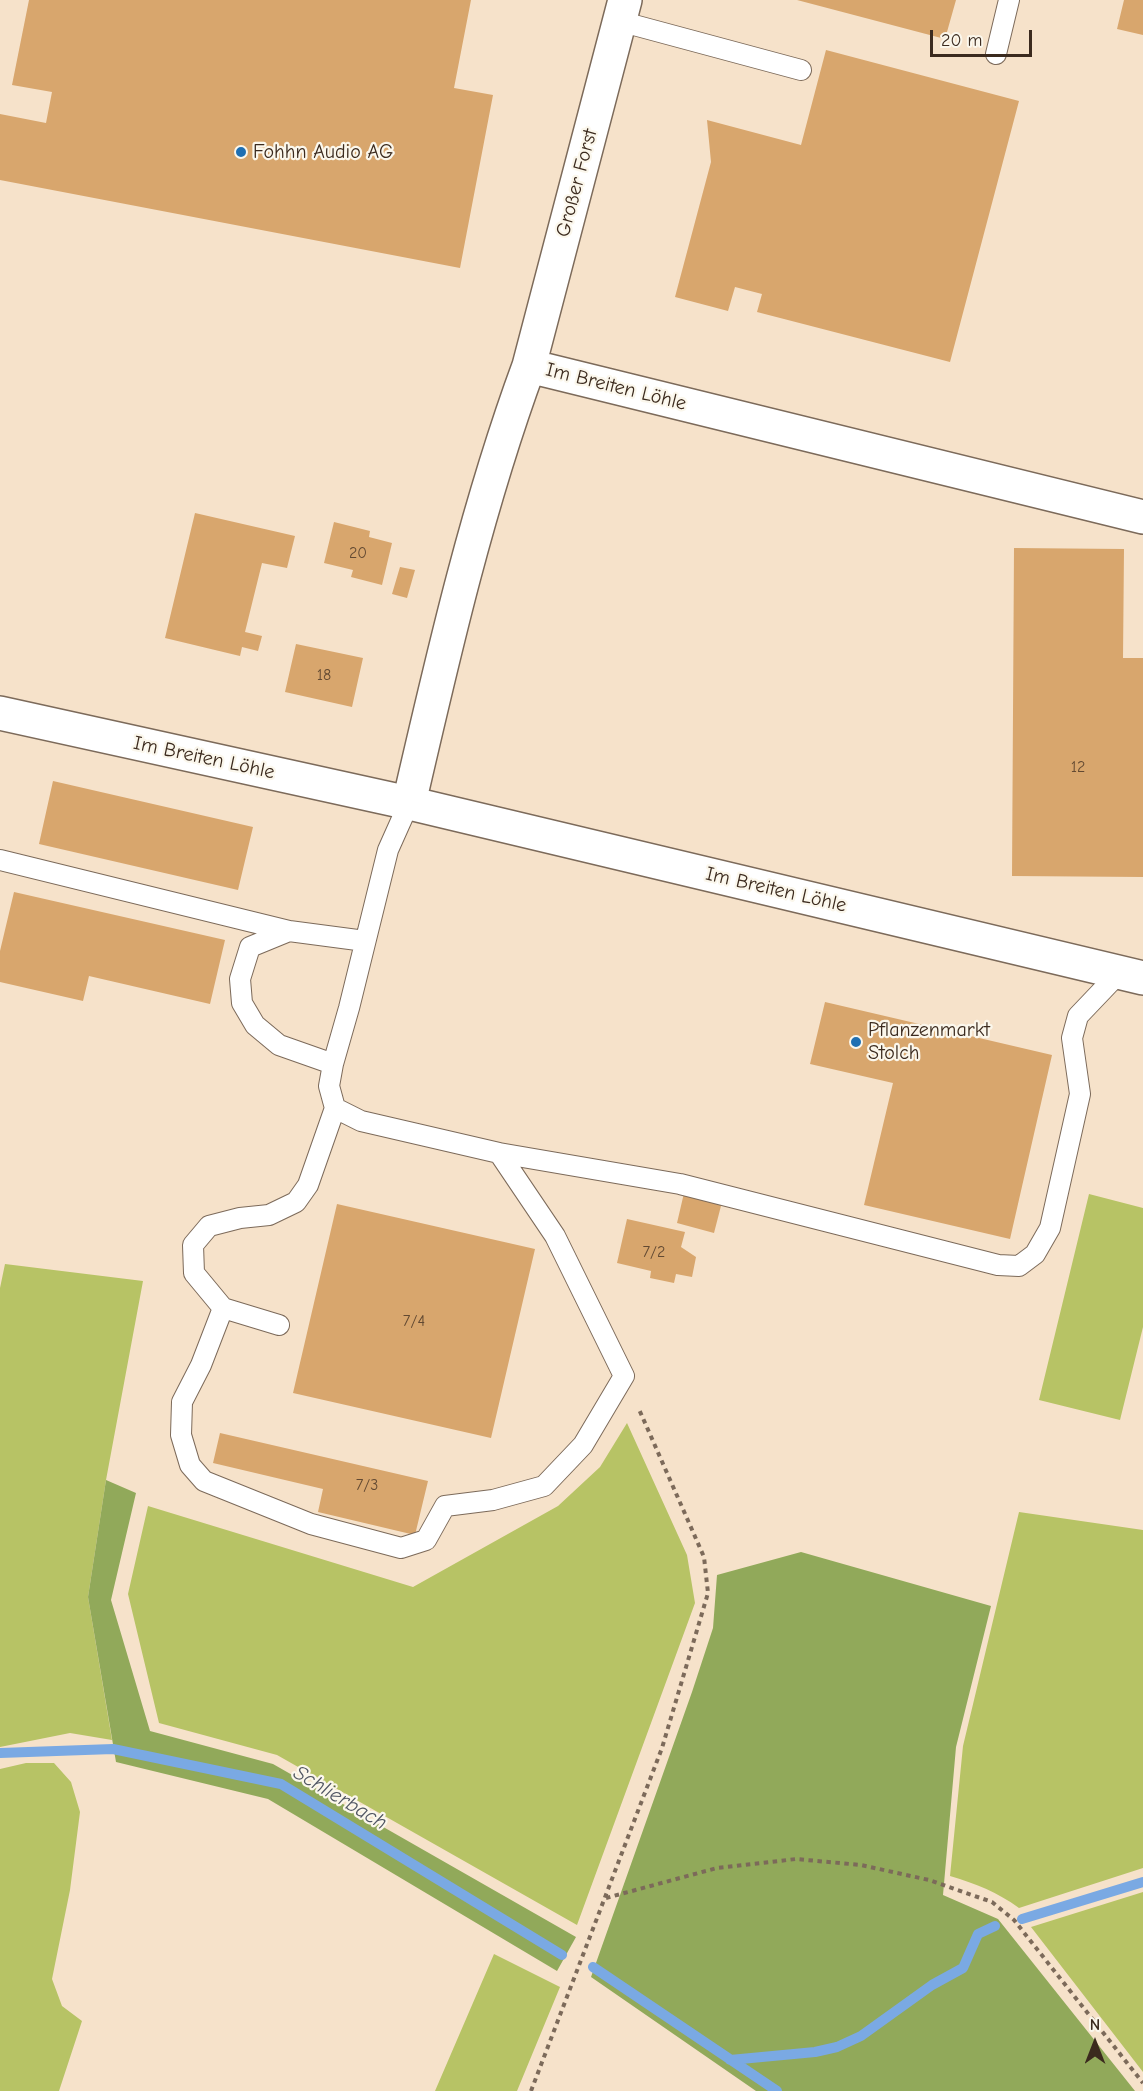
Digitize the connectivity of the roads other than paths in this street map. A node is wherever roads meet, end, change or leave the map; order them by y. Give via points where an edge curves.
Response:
1 (1009, 0) edge
2 (622, 11) edge
3 (996, 54) dead end
4 (801, 70) dead end
5 (529, 366) junction
6 (1143, 517) edge
7 (0, 713) edge
8 (409, 803) junction
9 (0, 860) edge
10 (289, 931) junction
11 (365, 941) junction
12 (1131, 975) edge
13 (333, 1064) junction
14 (335, 1108) junction
15 (499, 1153) junction
16 (224, 1308) junction
17 (279, 1325) dead end

1 - 3 lane
2 - 4 lane
2 - 5 street, Großer Forst
5 - 6 street, Im Breiten Löhle
5 - 8 street, Im Breiten Löhle via 504,434 442,662
7 - 8 street, Im Breiten Löhle
8 - 11 lane via 387,850
8 - 12 street, Im Breiten Löhle
9 - 10 lane
10 - 11 lane
10 - 13 lane via 250,947 240,979 242,1003 255,1025 279,1045
11 - 13 lane
12 - 15 lane via 1078,1016 1072,1038 1080,1094 1050,1228 1035,1254 1019,1266 998,1265 680,1184
13 - 14 lane via 329,1086
14 - 15 lane via 361,1121
14 - 16 lane via 308,1185 296,1202 269,1215 209,1226 193,1245 194,1273
15 - 16 lane via 555,1236 624,1376 583,1445 544,1486 493,1500 445,1506 426,1540 401,1548 311,1524 204,1481 190,1465 181,1435 182,1402
16 - 17 lane

